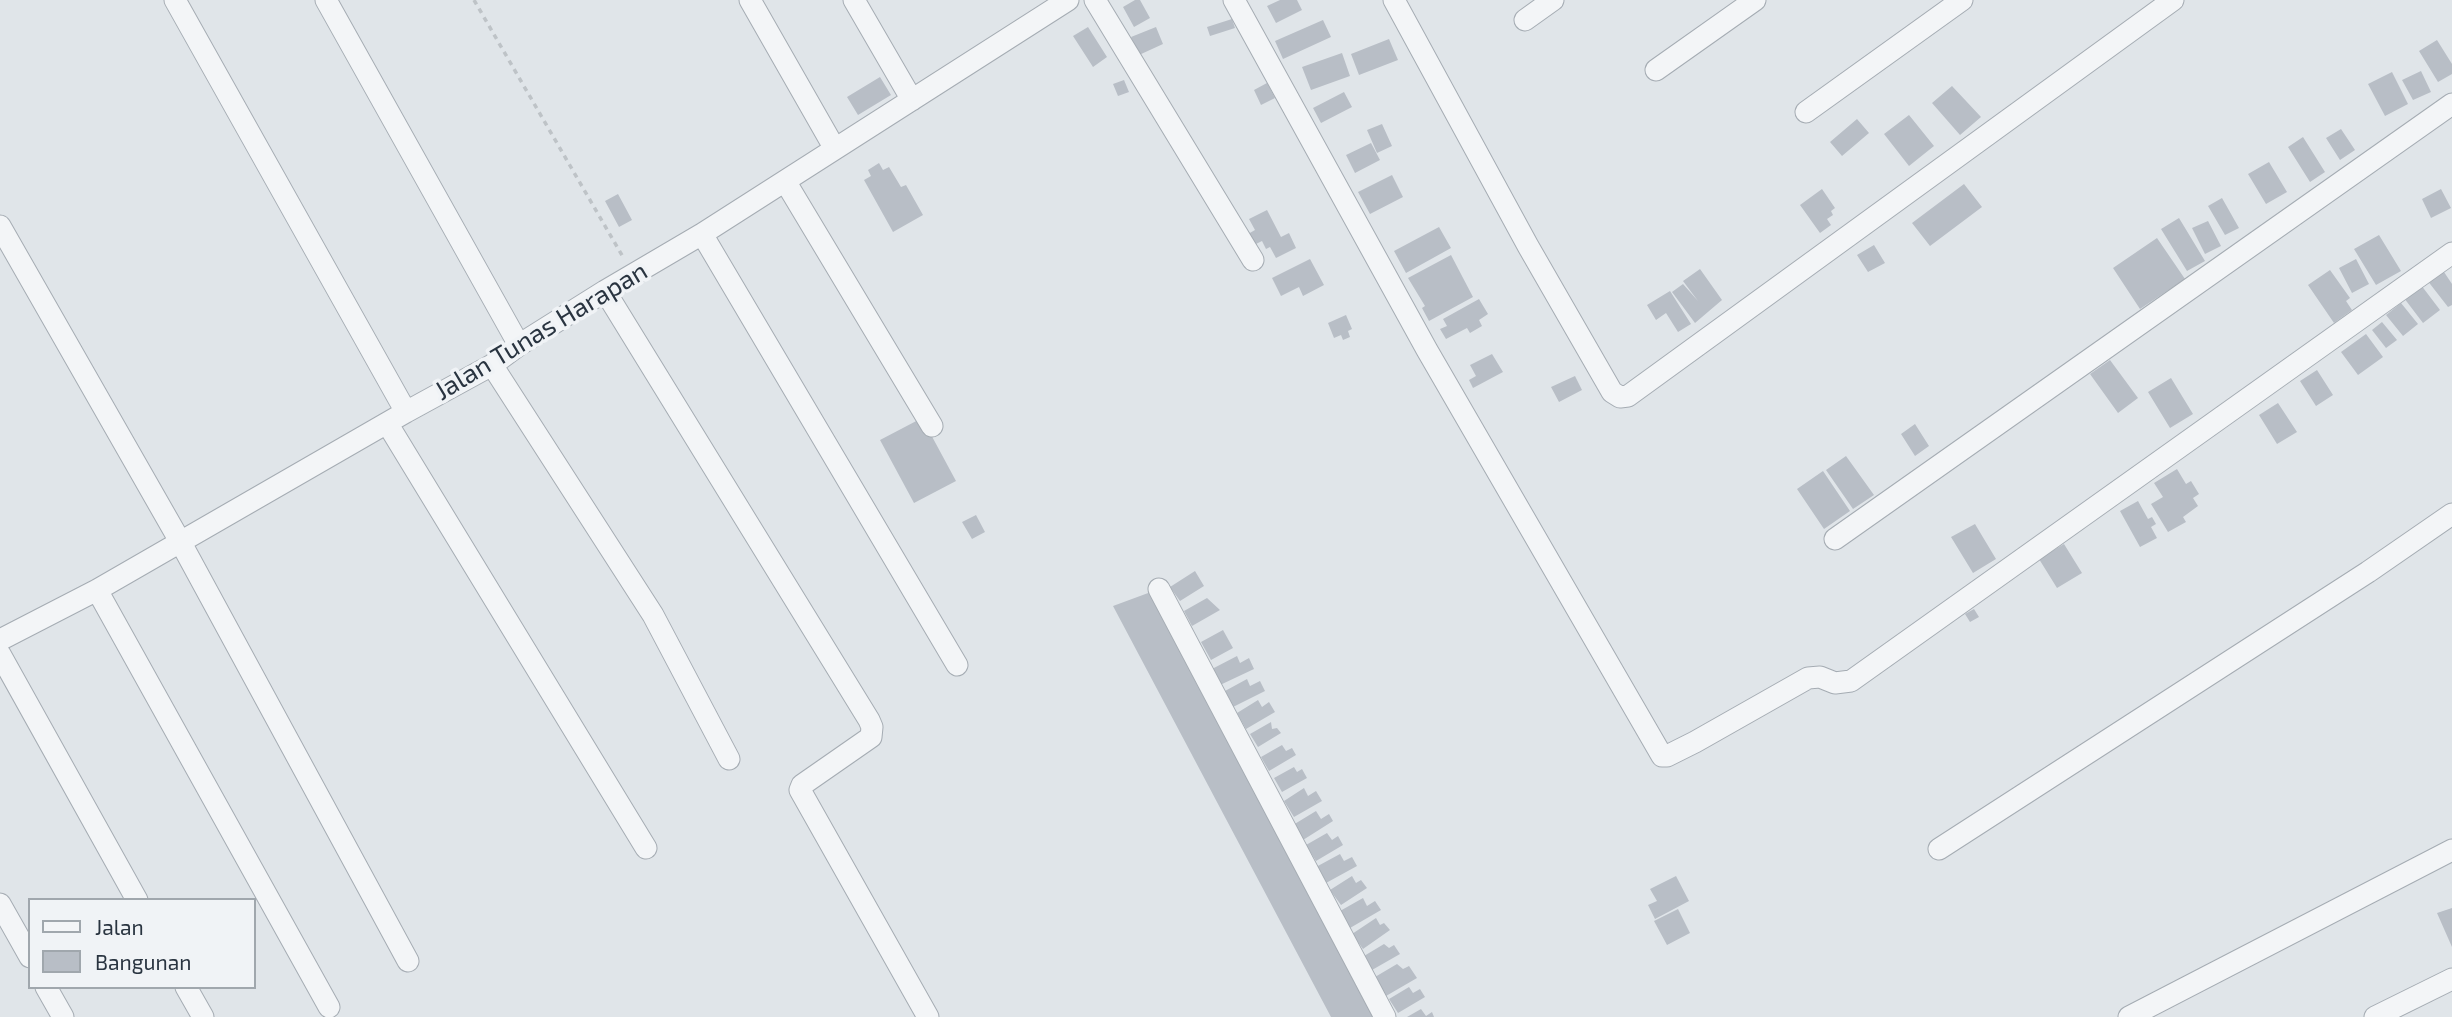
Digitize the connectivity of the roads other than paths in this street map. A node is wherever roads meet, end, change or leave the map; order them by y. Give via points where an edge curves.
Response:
1 (176, 0) edge
2 (327, 0) edge
3 (750, 0) edge
4 (854, 0) edge
5 (1068, 0) edge
6 (1095, 0) edge
7 (1234, 0) edge
8 (1394, 0) edge
9 (1553, 0) edge
10 (1755, 0) edge
11 (1962, 0) edge
12 (2173, 0) edge
13 (1525, 20) dead end
14 (1656, 70) dead end
15 (912, 100) junction
16 (2452, 104) edge
17 (1806, 112) dead end
18 (835, 149) junction
19 (785, 181) junction
20 (0, 226) edge
21 (702, 234) junction
22 (2452, 253) edge
23 (1252, 260) dead end
24 (605, 291) junction
25 (519, 345) junction
26 (492, 365) junction
27 (406, 412) junction
28 (387, 423) junction
29 (932, 426) dead end
30 (2452, 514) edge
31 (1835, 539) dead end
32 (181, 543) junction
33 (1159, 589) dead end
34 (97, 590) junction
35 (0, 640) edge
36 (0, 654) edge
37 (957, 665) dead end
38 (729, 759) dead end
39 (646, 848) dead end
40 (1939, 849) dead end
41 (2452, 850) edge
42 (136, 898) edge
43 (0, 904) edge
44 (28, 953) edge
45 (408, 961) dead end
46 (2452, 979) edge
47 (47, 989) edge
48 (187, 989) edge
49 (330, 1007) dead end
50 (63, 1017) edge
51 (202, 1017) edge
52 (928, 1017) edge
53 (1385, 1017) edge
54 (2129, 1017) edge
55 (2375, 1017) edge

1 - 27 street
2 - 25 street
3 - 18 street
4 - 15 street
5 - 15 street, Jalan Tunas Harapan
6 - 23 street
7 - 22 street via 1427,350 1664,757 1808,678 1851,681
8 - 12 street via 1541,268 1612,392 1620,397 1628,396
9 - 13 street
10 - 14 street
11 - 17 street
15 - 18 street, Jalan Tunas Harapan
16 - 31 street
18 - 19 street, Jalan Tunas Harapan
19 - 21 street, Jalan Tunas Harapan
19 - 29 street
20 - 32 street
21 - 24 street, Jalan Tunas Harapan
21 - 37 street
24 - 25 street, Jalan Tunas Harapan
24 - 52 street via 869,720 871,737 800,790
25 - 26 street, Jalan Tunas Harapan
26 - 27 street, Jalan Tunas Harapan
26 - 38 street via 653,615
27 - 28 street, Jalan Tunas Harapan
28 - 32 street, Jalan Tunas Harapan
28 - 39 street
30 - 40 street
32 - 34 street, Jalan Tunas Harapan
32 - 45 street
33 - 53 street
34 - 35 street, Jalan Tunas Harapan
34 - 49 street
36 - 42 street
41 - 54 street
43 - 44 street
46 - 55 street
47 - 50 street
48 - 51 street

